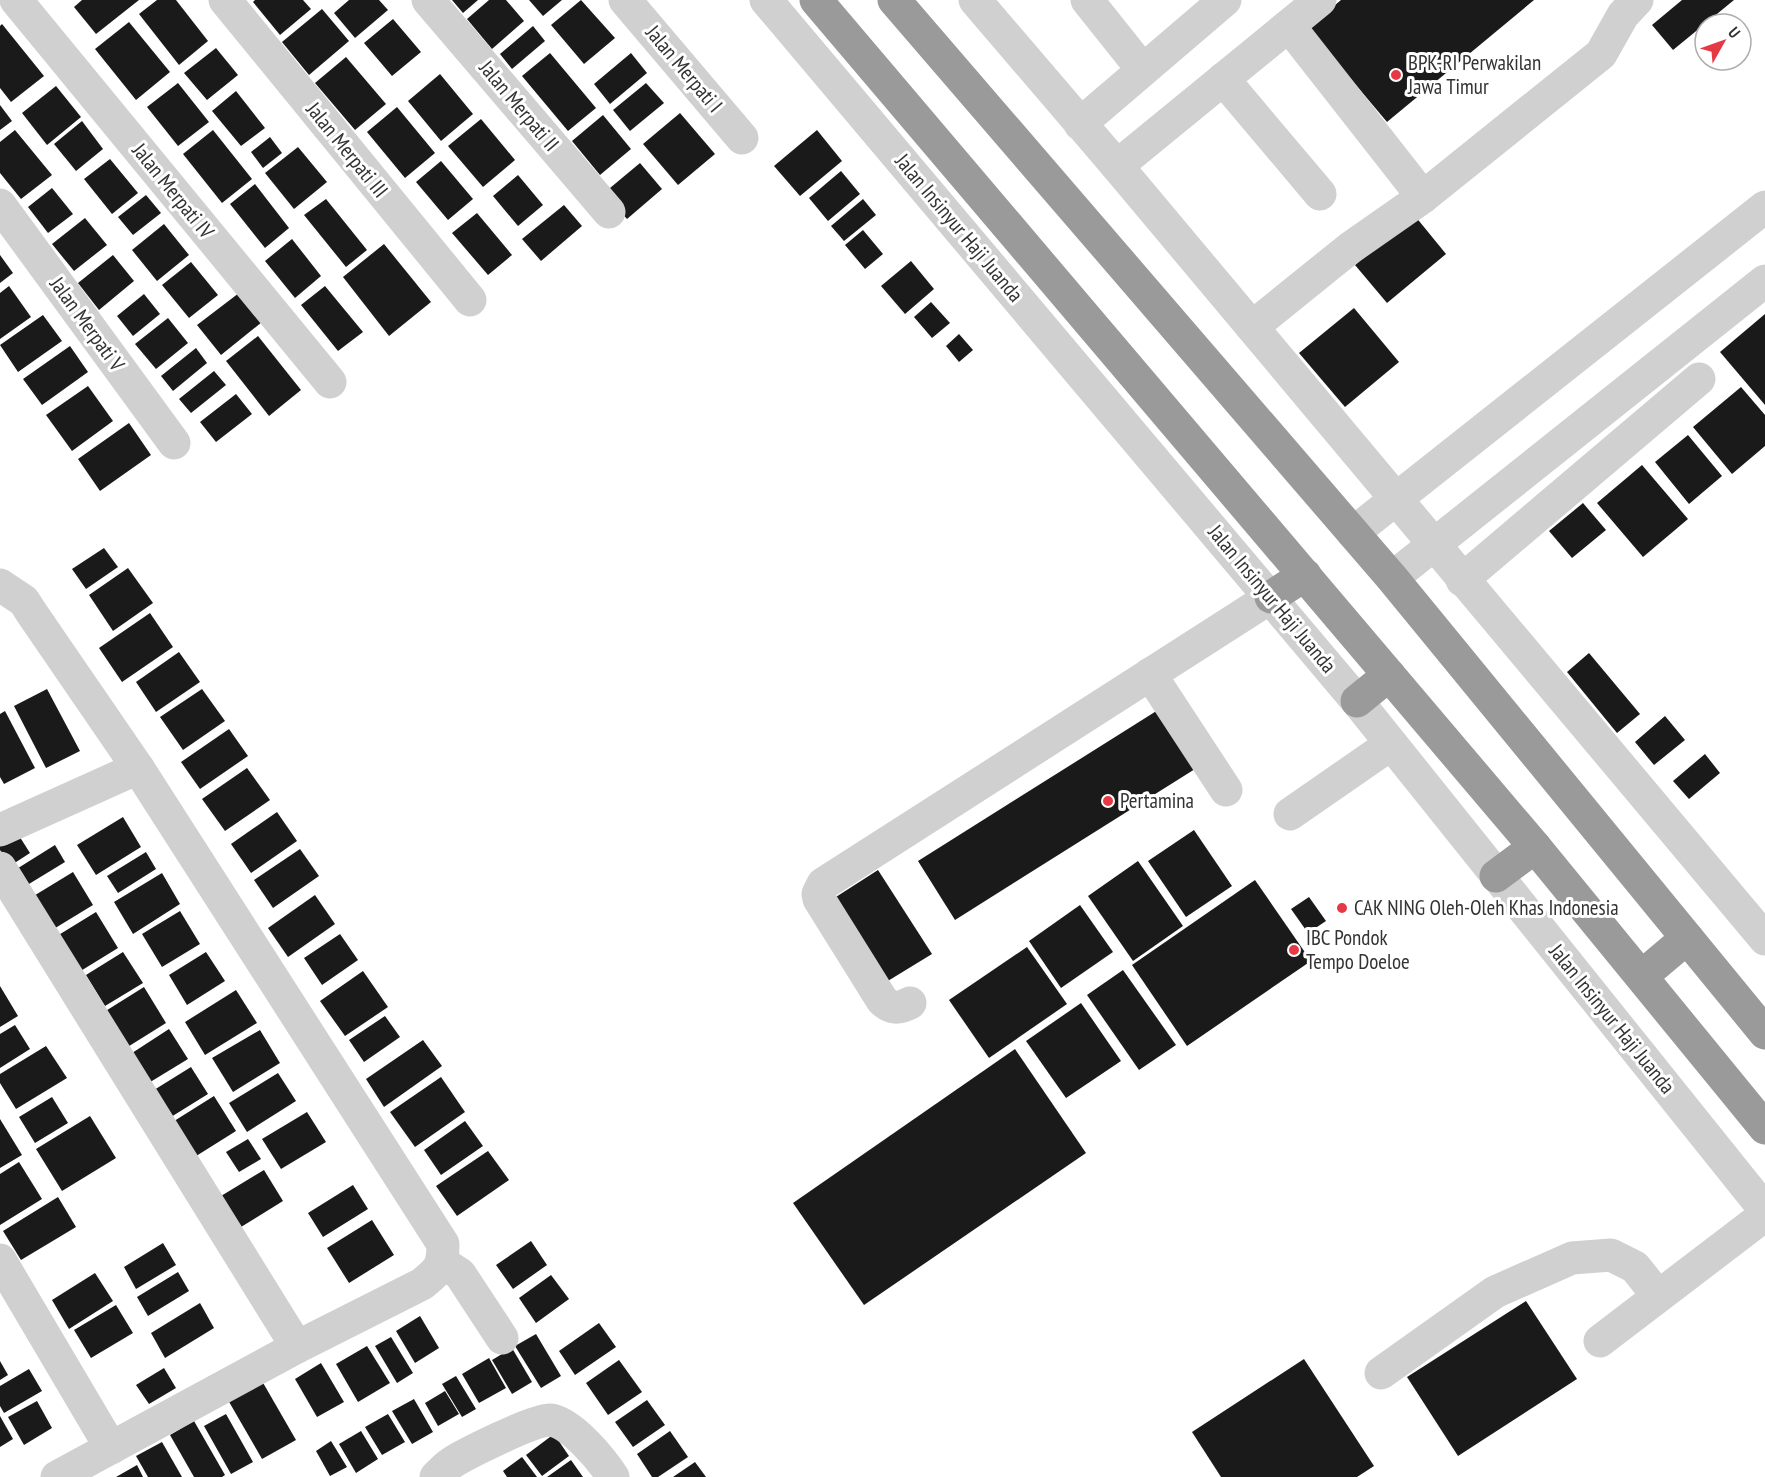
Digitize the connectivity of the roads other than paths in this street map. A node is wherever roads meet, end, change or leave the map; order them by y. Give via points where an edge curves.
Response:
1 (16, 0) edge
2 (225, 0) edge
3 (428, 0) edge
4 (625, 0) edge
5 (766, 0) edge
6 (816, 0) edge
7 (894, 0) edge
8 (975, 0) edge
9 (1087, 0) edge
10 (1320, 0) edge
11 (1637, 0) edge
12 (1209, 5) edge
13 (1289, 26) junction
14 (1142, 69) junction
15 (1223, 79) junction
16 (1080, 123) junction
17 (742, 138) dead end
18 (1117, 166) junction
19 (1320, 194) dead end
20 (1423, 197) junction
21 (0, 205) edge
22 (1765, 207) edge
23 (609, 212) dead end
24 (1765, 281) edge
25 (470, 300) dead end
26 (1252, 327) junction
27 (1699, 379) dead end
28 (330, 382) dead end
29 (174, 443) dead end
30 (1396, 499) junction
31 (1353, 533) junction
32 (1433, 544) junction
33 (1305, 575) junction
34 (1392, 578) junction
35 (1462, 580) junction
36 (0, 585) edge
37 (1271, 597) junction
38 (1150, 674) junction
39 (1389, 675) junction
40 (1358, 701) junction
41 (1391, 744) junction
42 (138, 768) junction
43 (1226, 790) dead end
44 (1290, 814) dead end
45 (0, 830) edge
46 (1535, 847) junction
47 (0, 868) edge
48 (1497, 876) junction
49 (1687, 938) junction
50 (1765, 939) edge
51 (1642, 976) junction
52 (910, 1003) dead end
53 (1765, 1033) edge
54 (1765, 1128) edge
55 (1765, 1210) edge
56 (1765, 1215) edge
57 (0, 1260) edge
58 (443, 1263) junction
59 (1658, 1296) junction
60 (502, 1338) dead end
61 (1600, 1341) dead end
62 (297, 1347) junction
63 (1381, 1373) dead end
64 (111, 1448) junction
65 (57, 1477) edge
66 (436, 1477) edge
67 (613, 1477) edge

1 - 28 street, Jalan Merpati IV
2 - 25 street, Jalan Merpati III
3 - 23 street, Jalan Merpati II
4 - 17 street, Jalan Merpati I
5 - 37 street, Jalan Insinyur Haji Juanda
6 - 33 highway, Jalan Insinyur Haji Juanda
7 - 31 highway
8 - 16 street
9 - 14 street
10 - 13 street
11 - 20 street via 1623,15 1601,54
12 - 14 street
13 - 15 street
13 - 20 street
14 - 16 street
15 - 18 street
15 - 19 street
16 - 18 street
18 - 26 street
20 - 26 street via 1350,248
21 - 29 street, Jalan Merpati V
22 - 30 street
24 - 32 street
26 - 30 street
27 - 35 street
30 - 31 street
30 - 32 street
31 - 34 highway
32 - 34 street
32 - 35 street
33 - 37 highway
33 - 39 highway, Jalan Insinyur Haji Juanda
34 - 49 highway
35 - 50 street
36 - 42 street via 24,601
37 - 38 street
37 - 40 street, Jalan Insinyur Haji Juanda
38 - 43 street
38 - 52 street via 819,889 819,899 882,1000 894,1008
39 - 40 highway
39 - 46 highway, Jalan Insinyur Haji Juanda
40 - 41 street, Jalan Insinyur Haji Juanda
41 - 44 street
41 - 48 street, Jalan Insinyur Haji Juanda
42 - 45 street
42 - 58 street via 436,1231 443,1244
46 - 48 highway
46 - 51 highway, Jalan Insinyur Haji Juanda
47 - 62 street
48 - 55 street, Jalan Insinyur Haji Juanda
49 - 51 highway
49 - 53 highway
51 - 54 highway, Jalan Insinyur Haji Juanda
56 - 59 street
57 - 64 street
58 - 60 street via 460,1274
58 - 62 street via 422,1284
59 - 61 street
59 - 63 street via 1635,1268 1611,1255 1572,1258 1495,1292
62 - 64 street
64 - 65 street
66 - 67 street via 451,1463 533,1422 551,1419 600,1456

